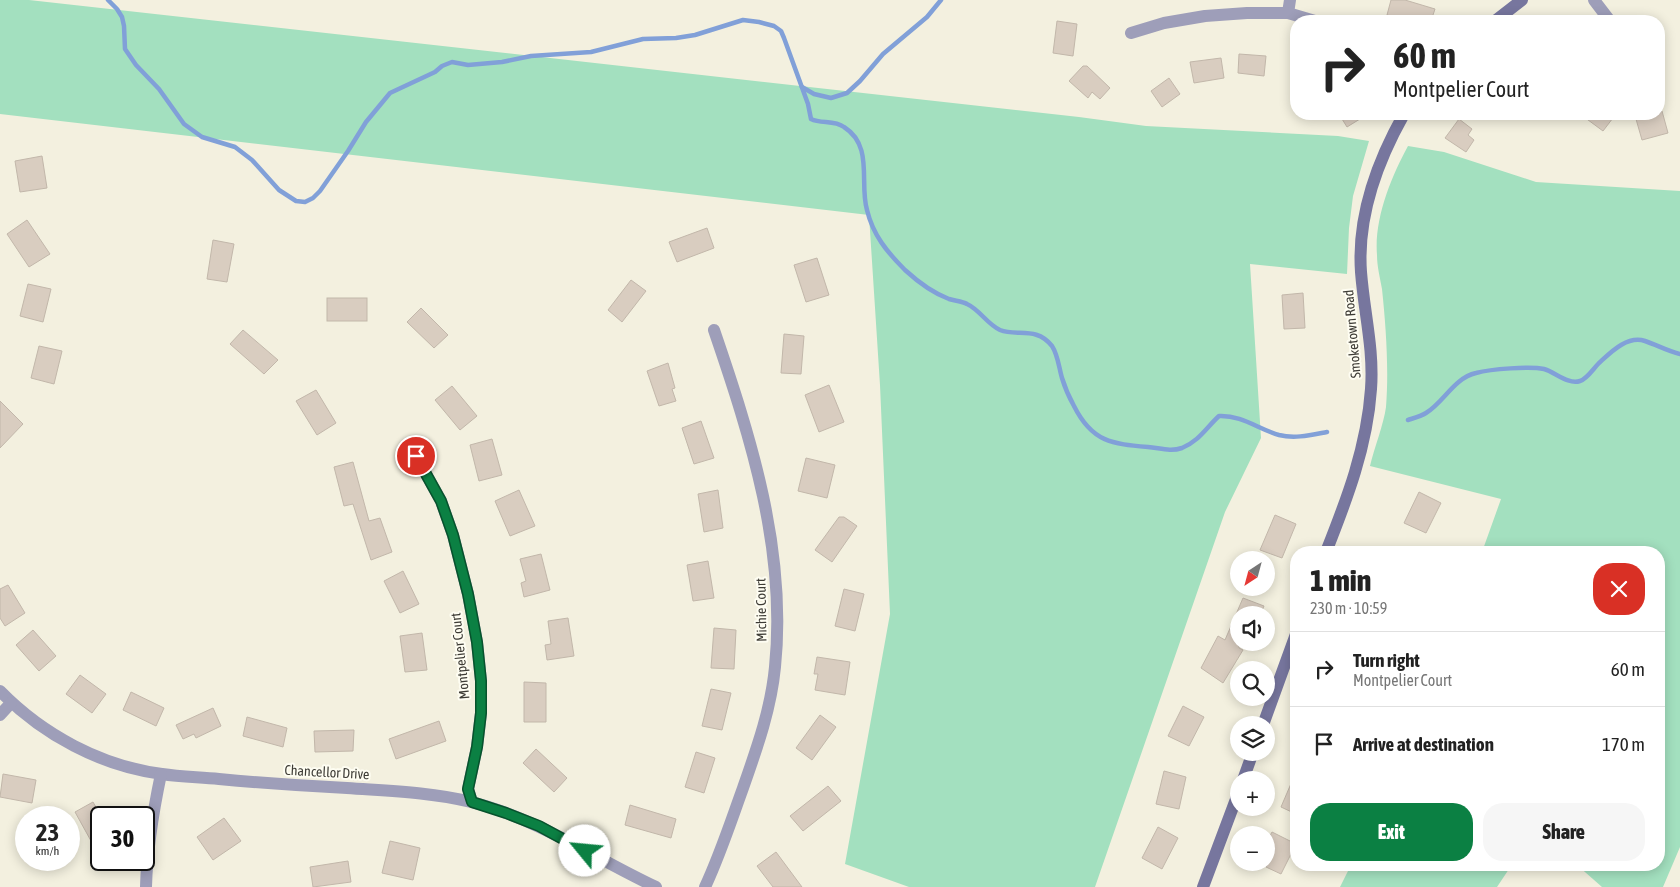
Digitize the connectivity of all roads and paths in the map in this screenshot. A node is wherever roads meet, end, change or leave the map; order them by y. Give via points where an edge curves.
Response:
1 (1290, 0) edge
2 (1522, 0) edge
3 (1594, 0) edge
4 (1288, 13) junction
5 (1295, 15) edge
6 (1503, 15) edge
7 (1605, 15) edge
8 (1131, 33) dead end
9 (1401, 120) edge
10 (714, 330) dead end
11 (416, 456) dead end
12 (1328, 546) edge
13 (1290, 651) edge
14 (0, 691) edge
15 (11, 703) junction
16 (0, 715) edge
17 (1266, 716) edge
18 (161, 774) junction
19 (472, 802) junction
20 (1230, 815) edge
21 (146, 887) edge
22 (656, 887) edge
23 (705, 887) edge
24 (1203, 887) edge

1 - 4 street
2 - 6 main road
3 - 7 street
4 - 5 street
4 - 8 street via 1205,16
9 - 12 main road, Smoketown Road via 1390,139 1364,215 1361,272 1372,362 1368,422 1354,480
10 - 23 street, Michie Court via 740,404 766,509 774,562 777,638 767,714 727,834
11 - 19 street, Montpelier Court via 441,501 453,535 477,642 481,713 468,789
13 - 17 main road
14 - 15 street, Chancellor Drive
15 - 16 street
15 - 18 street, Chancellor Drive via 48,731 99,758
18 - 19 street, Chancellor Drive via 438,795
18 - 21 street via 150,829
19 - 22 street, Chancellor Drive via 539,826
20 - 24 main road

